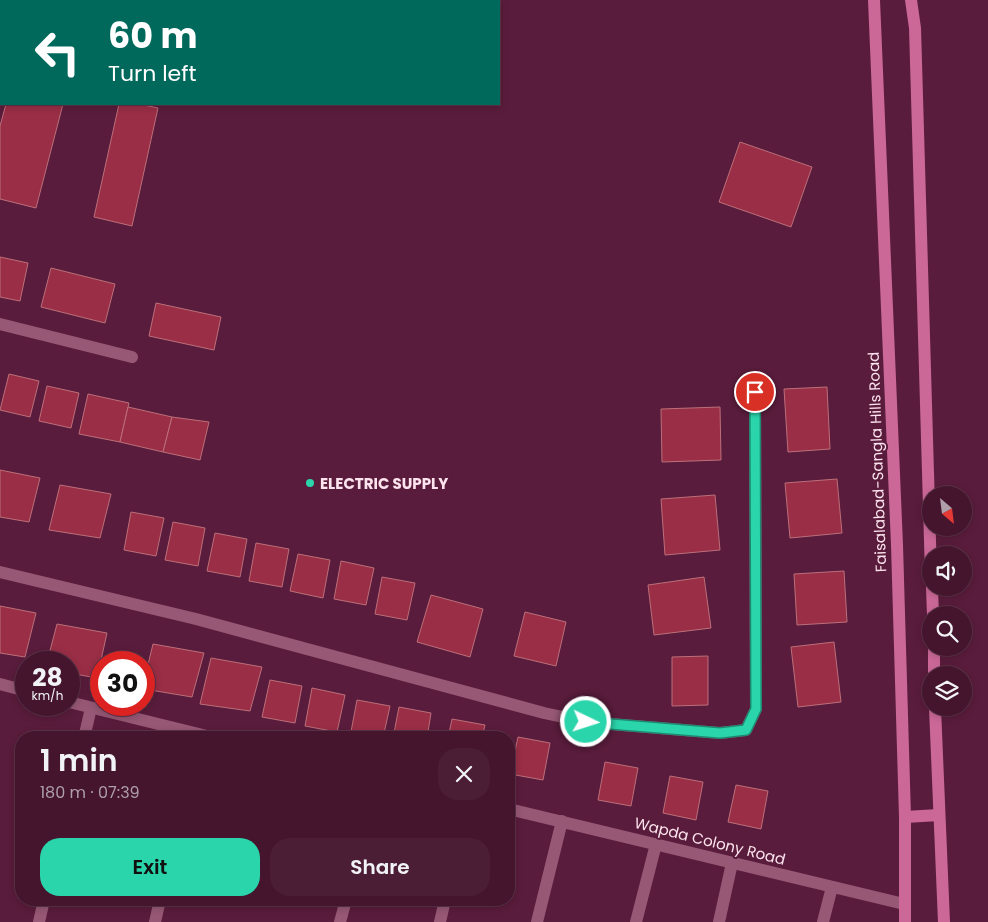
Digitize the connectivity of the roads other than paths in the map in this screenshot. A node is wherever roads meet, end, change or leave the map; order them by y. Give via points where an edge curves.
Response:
1 (874, 0) edge
2 (911, 0) edge
3 (0, 324) edge
4 (132, 357) dead end
5 (755, 392) dead end
6 (930, 546) edge
7 (0, 572) edge
8 (0, 684) edge
9 (15, 688) edge
10 (90, 712) edge
11 (122, 716) edge
12 (936, 716) edge
13 (86, 731) edge
14 (180, 731) edge
15 (515, 810) edge
16 (939, 815) junction
17 (905, 817) junction
18 (562, 822) junction
19 (656, 844) junction
20 (732, 863) junction
21 (832, 887) junction
22 (904, 904) junction
23 (43, 906) edge
24 (159, 906) edge
25 (344, 906) edge
26 (444, 906) edge
27 (39, 922) edge
28 (156, 922) edge
29 (340, 922) edge
30 (440, 922) edge
31 (537, 922) edge
32 (636, 922) edge
33 (719, 922) edge
34 (823, 922) edge
35 (905, 922) edge
36 (944, 922) edge

1 - 17 main road, Faisalabad-Sangla Hills Road
2 - 6 main road via 915,28
3 - 4 street
5 - 7 street via 756,709 746,730 720,733 586,722 196,619
8 - 9 street
10 - 13 street
11 - 14 street
12 - 16 main road
15 - 18 street, Wapda Colony Road
16 - 17 main road
16 - 36 main road
17 - 22 main road, Faisalabad-Sangla Hills Road
18 - 19 street, Wapda Colony Road
18 - 31 street
19 - 20 street, Wapda Colony Road
19 - 32 street
20 - 21 street, Wapda Colony Road
20 - 33 street
21 - 22 street, Wapda Colony Road
21 - 34 street
22 - 35 main road, Faisalabad-Sangla Hills Road
23 - 27 street
24 - 28 street
25 - 29 street
26 - 30 street

